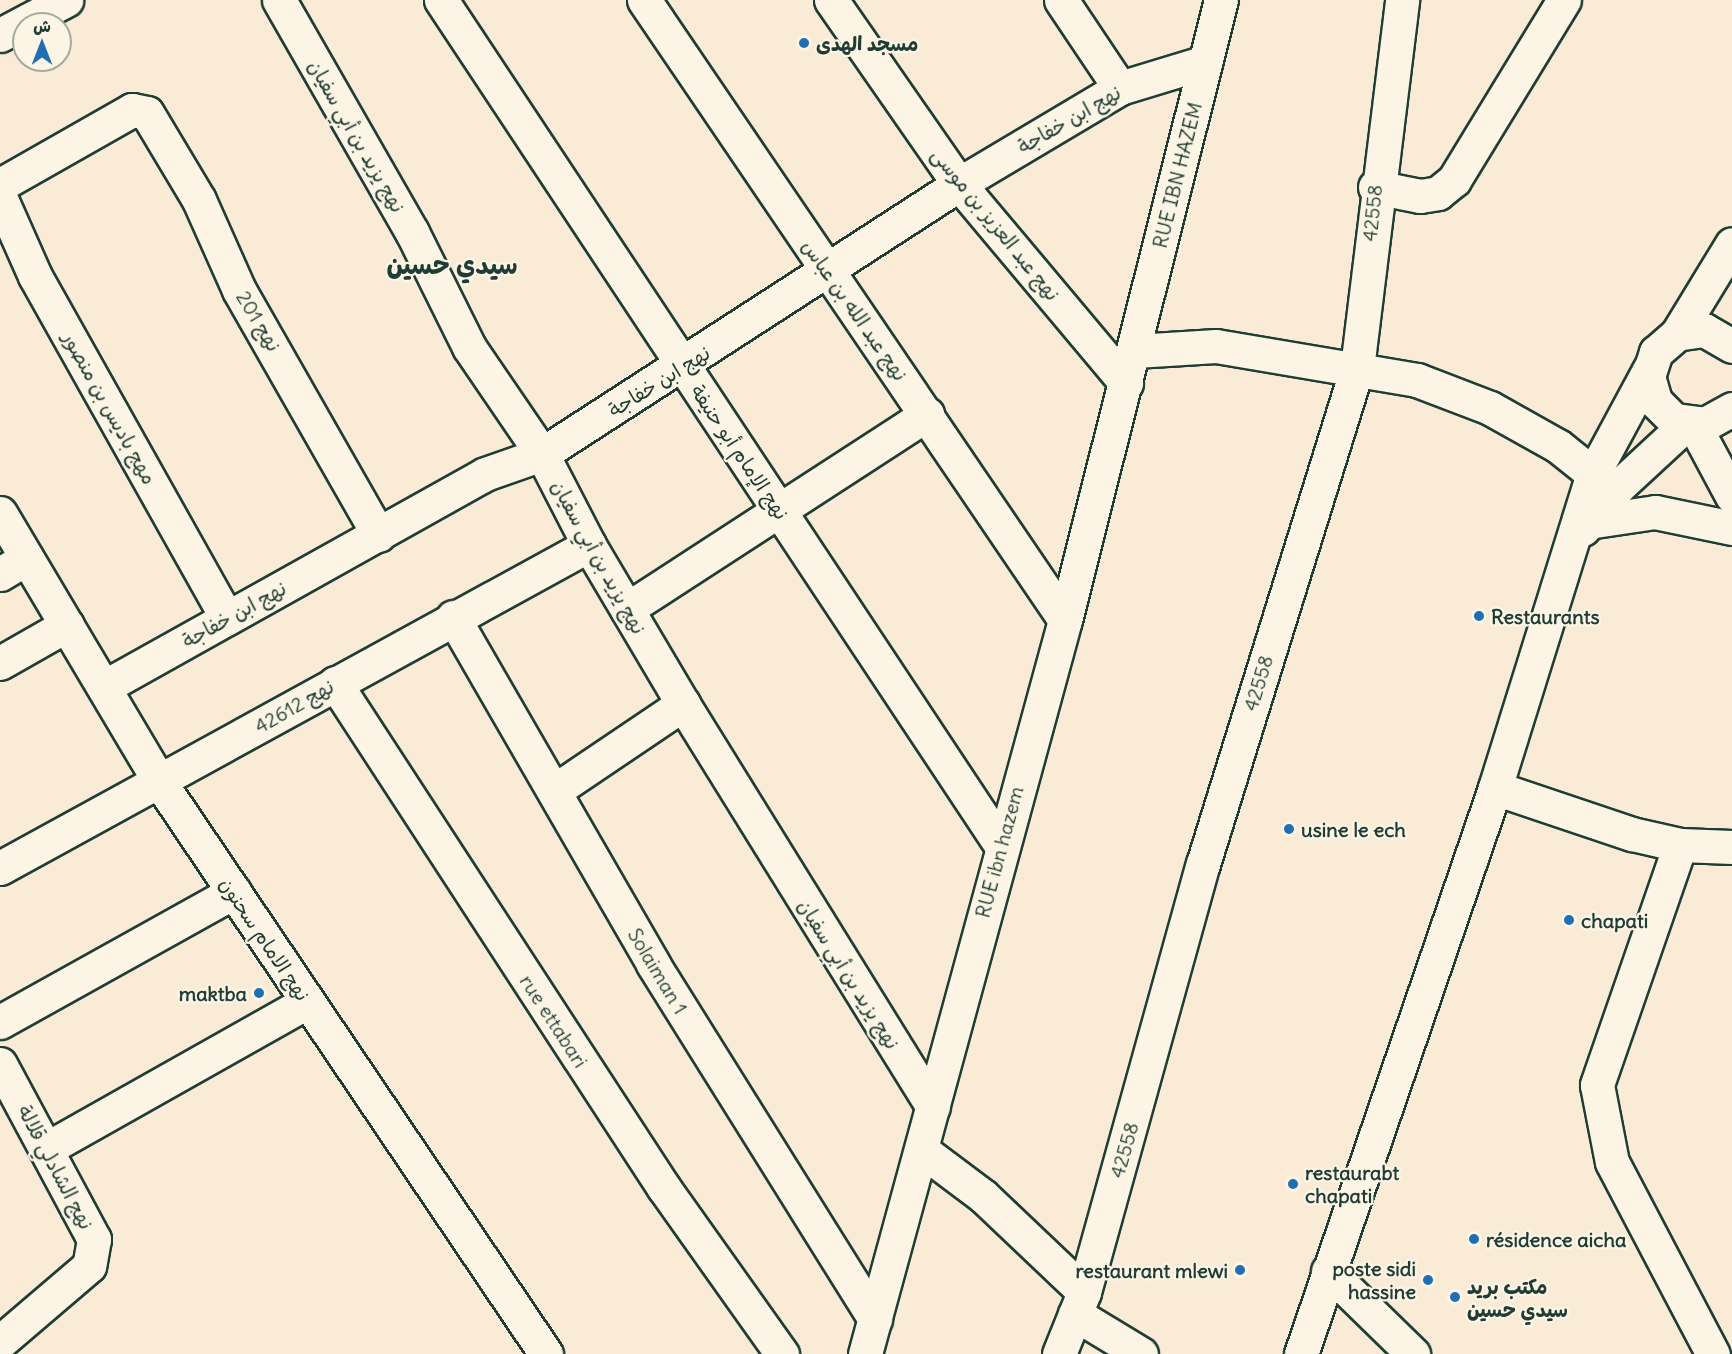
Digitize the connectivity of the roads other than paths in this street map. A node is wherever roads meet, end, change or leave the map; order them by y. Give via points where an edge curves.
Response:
1 (66, 0) edge
2 (279, 0) edge
3 (441, 0) edge
4 (644, 0) edge
5 (831, 0) edge
6 (1061, 0) edge
7 (1221, 0) edge
8 (1402, 0) edge
9 (1564, 0) edge
10 (0, 35) edge
11 (1205, 62) junction
12 (1120, 88) junction
13 (959, 184) junction
14 (0, 185) edge
15 (1375, 187) junction
16 (0, 197) edge
17 (1732, 244) edge
18 (830, 272) junction
19 (1677, 333) junction
20 (1732, 346) edge
21 (1135, 351) junction
22 (683, 367) junction
23 (1357, 368) junction
24 (1649, 370) junction
25 (1126, 383) junction
26 (1732, 409) edge
27 (927, 414) junction
28 (1690, 424) junction
29 (543, 454) junction
30 (1593, 474) junction
31 (1732, 496) edge
32 (781, 512) junction
33 (0, 513) edge
34 (1732, 528) edge
35 (1581, 531) junction
36 (379, 535) junction
37 (589, 545) junction
38 (13, 566) edge
39 (627, 609) junction
40 (226, 617) junction
41 (453, 617) junction
42 (1065, 620) junction
43 (67, 625) junction
44 (0, 663) edge
45 (334, 683) junction
46 (104, 687) junction
47 (683, 704) junction
48 (161, 784) junction
49 (1495, 789) junction
50 (554, 791) junction
51 (1000, 844) junction
52 (1680, 845) junction
53 (1732, 847) edge
54 (0, 868) edge
55 (234, 892) junction
56 (307, 1002) junction
57 (0, 1022) edge
58 (0, 1064) edge
59 (933, 1107) junction
60 (46, 1149) junction
61 (923, 1151) junction
62 (1328, 1271) junction
63 (1079, 1303) junction
64 (874, 1319) junction
65 (0, 1342) edge
66 (546, 1354) edge
67 (782, 1354) edge
68 (865, 1354) edge
69 (1059, 1354) edge
70 (1141, 1354) edge
71 (1301, 1354) edge
72 (1413, 1354) edge
73 (1713, 1354) edge

1 - 10 street
2 - 29 street, نهج يزيد بن أبي سفيان via 412,232 469,347
3 - 22 street, نهج الإمام أبو حنيفة
4 - 18 street, نهج عبد الله بن عباس
5 - 13 street, نهج عبد العزيز بن موسى
6 - 12 street
7 - 11 street, RUE IBN HAZEM
8 - 15 street, 42558
9 - 15 street via 1454,180 1438,193 1419,196
11 - 12 street, نهج ابن خفاجة
11 - 21 street, RUE IBN HAZEM
12 - 13 street, نهج ابن خفاجة
13 - 18 street, نهج ابن خفاجة
13 - 25 street, نهج عبد العزيز بن موسى
14 - 36 street, نهج 201 via 139,109 183,170 239,290
15 - 23 street, 42558
16 - 40 street, مهج باديس بن منصور via 35,276
17 - 19 street
18 - 22 street, نهج ابن خفاجة
18 - 27 street, نهج عبد الله بن عباس
19 - 20 street via 1704,330
19 - 24 street via 1656,352
21 - 23 street via 1216,346
21 - 25 street, RUE ibn hazem
22 - 29 street, نهج ابن خفاجة
22 - 32 street, نهج الإمام أبو حنيفة
23 - 30 street via 1417,380 1490,408 1558,446
23 - 63 street, 42558 via 1207,853
24 - 28 street via 1658,407
24 - 30 street
25 - 42 street, RUE ibn hazem
26 - 28 street via 1715,421
27 - 32 street
27 - 42 street, نهج عبد الله بن عباس
28 - 31 street
28 - 35 street
29 - 36 street, نهج ابن خفاجة via 485,474
29 - 37 street, نهج يزيد بن أبي سفيان
30 - 35 street
32 - 39 street
32 - 51 street, نهج الإمام أبو حنيفة
33 - 38 street, نهج الامام سحنون
34 - 35 street via 1655,512
35 - 49 street
36 - 40 street, نهج ابن خفاجة
37 - 39 street, نهج يزيد بن أبي سفيان
37 - 41 street, نهج 42612
38 - 43 street, نهج الامام سحنون
39 - 47 street, نهج يزيد بن أبي سفيان
40 - 46 street, نهج ابن خفاجة
41 - 45 street, نهج 42612
41 - 50 street, Solaiman 1
42 - 51 street, RUE ibn hazem
43 - 44 street
43 - 46 street, نهج الامام سحنون
45 - 48 street, نهج 42612
45 - 67 street, rue ettabari via 658,1178
46 - 48 street, نهج الامام سحنون
47 - 50 street
47 - 59 street, نهج يزيد بن أبي سفيان
48 - 54 street, نهج 42612
48 - 55 street, نهج الامام سحنون
49 - 52 street
49 - 62 street
50 - 64 street, Solaiman 1 via 653,964
51 - 59 street, RUE ibn hazem
52 - 53 street
52 - 73 street via 1597,1085 1612,1162
55 - 56 street, نهج الامام سحنون
55 - 57 street
56 - 60 street
56 - 66 street, نهج الامام سحنون
58 - 60 street, نهج الشادلي قلالة
59 - 61 street, RUE ibn hazem
60 - 65 street, نهج الشادلي قلالة via 94,1239 88,1266
61 - 63 street via 983,1196
61 - 64 street, RUE ibn hazem
62 - 71 street
62 - 72 street
63 - 69 street, 42558
63 - 70 street
64 - 68 street, RUE ibn hazem

